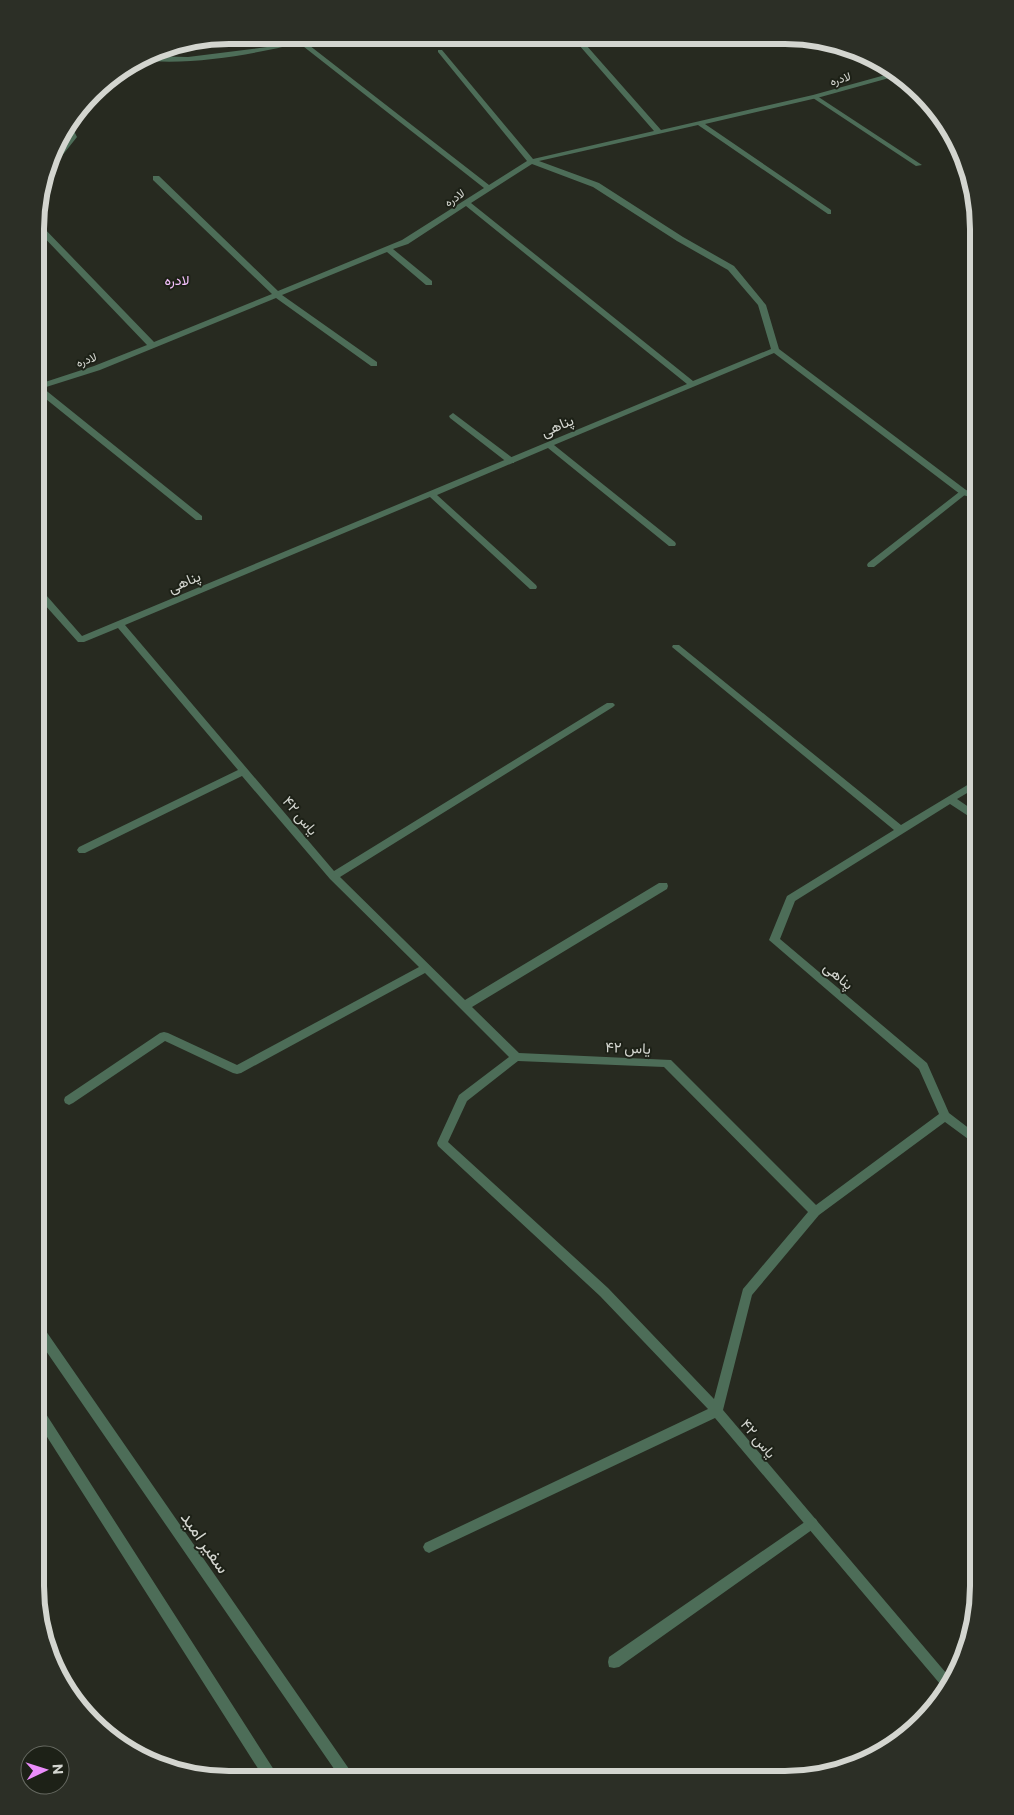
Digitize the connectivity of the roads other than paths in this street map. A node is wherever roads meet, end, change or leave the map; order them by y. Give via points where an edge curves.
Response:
1 (288, 44) edge
2 (304, 44) edge
3 (581, 44) edge
4 (440, 51) dead end
5 (157, 58) edge
6 (889, 76) edge
7 (815, 97) junction
8 (699, 123) junction
9 (72, 132) edge
10 (659, 132) junction
11 (59, 156) edge
12 (531, 161) junction
13 (918, 165) dead end
14 (156, 178) dead end
15 (488, 188) junction
16 (466, 203) junction
17 (828, 212) dead end
18 (44, 233) edge
19 (388, 249) junction
20 (429, 283) dead end
21 (277, 295) junction
22 (152, 346) junction
23 (775, 350) junction
24 (374, 364) dead end
25 (693, 385) junction
26 (44, 386) edge
27 (44, 394) edge
28 (453, 416) dead end
29 (549, 445) junction
30 (511, 461) junction
31 (963, 492) junction
32 (431, 494) junction
33 (970, 494) edge
34 (199, 518) dead end
35 (672, 544) dead end
36 (871, 565) dead end
37 (533, 587) dead end
38 (44, 598) edge
39 (119, 624) junction
40 (676, 646) dead end
41 (610, 705) dead end
42 (244, 771) junction
43 (970, 786) edge
44 (949, 799) junction
45 (970, 813) edge
46 (901, 830) junction
47 (82, 850) dead end
48 (333, 876) junction
49 (663, 886) dead end
50 (426, 968) junction
51 (464, 1006) junction
52 (516, 1057) junction
53 (69, 1100) dead end
54 (945, 1116) junction
55 (970, 1135) edge
56 (816, 1212) junction
57 (44, 1338) edge
58 (717, 1411) junction
59 (44, 1421) edge
60 (812, 1523) junction
61 (429, 1547) dead end
62 (614, 1662) dead end
63 (944, 1680) edge
64 (267, 1771) edge
65 (343, 1771) edge

1 - 5 street via 188,59
2 - 15 street
3 - 10 street
4 - 12 street
6 - 7 street, لادره
7 - 8 street, لادره
7 - 13 street
8 - 10 street, لادره
8 - 17 street
9 - 11 street via 74,138
10 - 12 street, لادره
12 - 15 street, لادره
12 - 23 street via 596,185 731,268 762,305
14 - 21 street
15 - 16 street, لادره
16 - 19 street, لادره via 406,242
16 - 25 street
18 - 22 street
19 - 20 street
19 - 21 street, لادره
21 - 22 street, لادره
21 - 24 street
22 - 26 street, لادره
23 - 25 street, پناهی
23 - 31 street
25 - 29 street, پناهی
27 - 34 street
28 - 30 street
29 - 30 street, پناهی
29 - 35 street
30 - 32 street, پناهی
31 - 33 street
31 - 36 street
32 - 37 street
32 - 39 street, پناهی
38 - 39 street via 81,640
39 - 42 street, یاس ۴۲
40 - 46 street
41 - 48 street
42 - 47 street
42 - 48 street, یاس ۴۲
43 - 44 street, پناهی
44 - 45 street
44 - 46 street, پناهی
46 - 54 street, پناهی via 791,899 774,940 923,1066
48 - 50 street, یاس ۴۲
49 - 51 street
50 - 51 street, یاس ۴۲
50 - 53 street via 236,1070 164,1036
51 - 52 street, یاس ۴۲
52 - 56 street, یاس ۴۲ via 667,1063
52 - 58 street, یاس ۴۲ via 463,1098 442,1143 604,1292
54 - 55 street
54 - 56 street
56 - 58 street via 748,1293
57 - 65 street, سفیر امید
58 - 60 street, یاس ۴۲
58 - 61 street
59 - 64 street
60 - 62 street
60 - 63 street, یاس ۴۲

